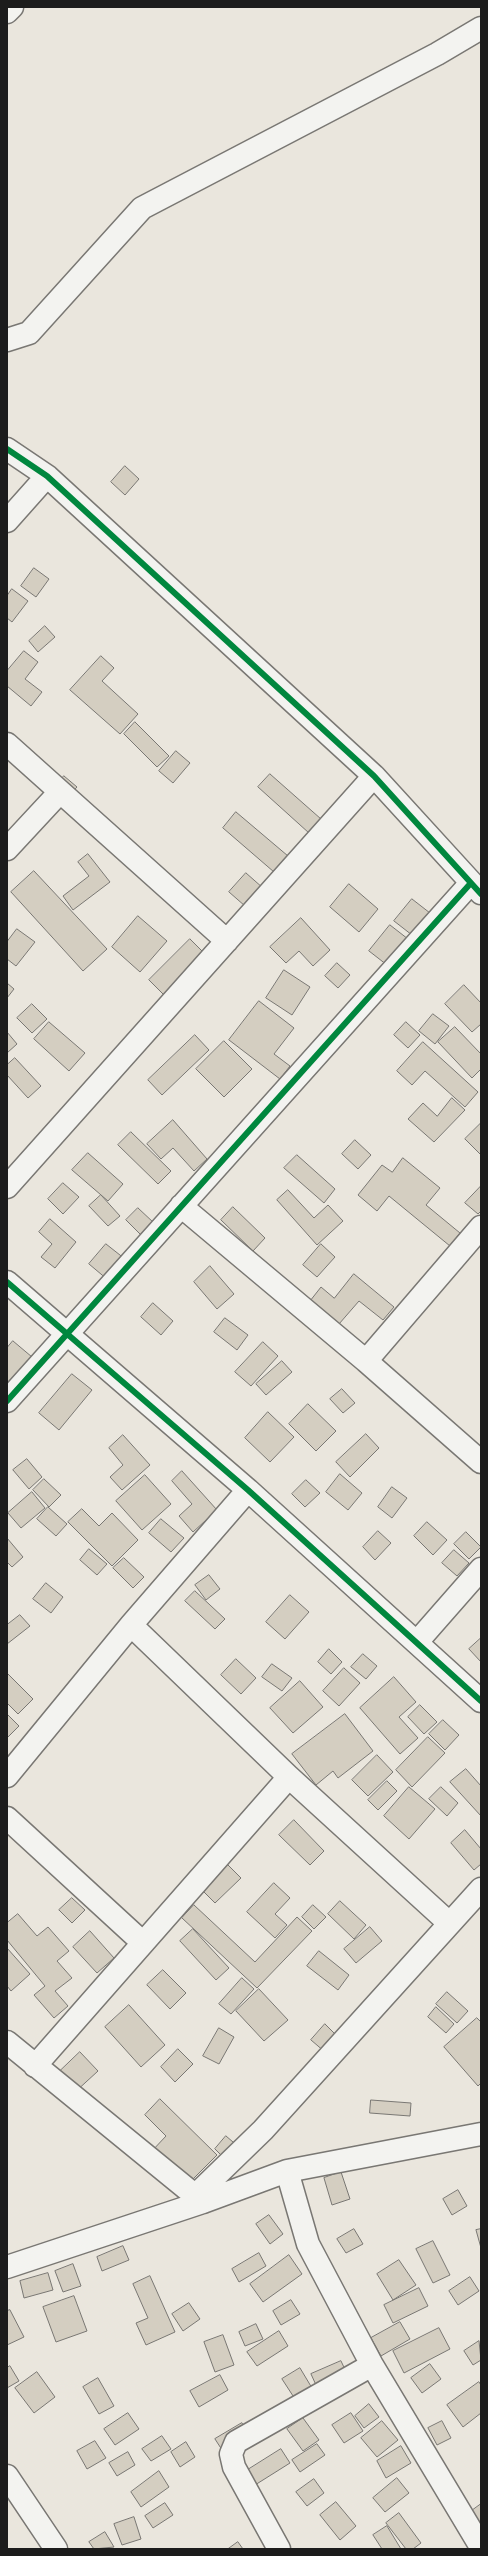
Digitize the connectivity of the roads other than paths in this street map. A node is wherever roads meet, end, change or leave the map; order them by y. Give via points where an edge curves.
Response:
1 (12, 7) edge
2 (7, 12) edge
3 (481, 28) edge
4 (7, 340) edge
5 (7, 449) edge
6 (47, 476) junction
7 (7, 521) edge
8 (7, 744) edge
9 (374, 776) junction
10 (59, 793) junction
11 (7, 849) edge
12 (476, 889) edge
13 (227, 941) junction
14 (7, 1187) edge
15 (181, 1206) junction
16 (481, 1227) edge
17 (7, 1282) edge
18 (67, 1333) junction
19 (366, 1361) junction
20 (7, 1401) edge
21 (481, 1462) edge
22 (248, 1490) junction
23 (481, 1569) edge
24 (131, 1625) junction
25 (417, 1642) junction
26 (481, 1701) edge
27 (7, 1776) edge
28 (289, 1777) junction
29 (7, 1818) edge
30 (481, 1889) edge
31 (449, 1923) junction
32 (142, 1942) junction
33 (7, 2042) edge
34 (35, 2066) junction
35 (481, 2134) edge
36 (287, 2171) junction
37 (199, 2199) junction
38 (7, 2266) edge
39 (372, 2365) junction
40 (7, 2476) edge
41 (481, 2547) edge
42 (56, 2549) edge
43 (278, 2549) edge

1 - 2 street
3 - 4 street via 437,54 142,208 29,333
5 - 6 street
6 - 7 street
6 - 9 street
8 - 10 street
9 - 12 street
9 - 13 street
10 - 11 street
10 - 13 street
12 - 15 street
13 - 14 street
15 - 18 street
15 - 19 street
16 - 19 street
17 - 18 street
18 - 20 street
18 - 22 street
19 - 21 street
22 - 24 street
22 - 25 street
23 - 25 street
24 - 27 street
24 - 28 street
25 - 26 street
28 - 31 street
28 - 32 street
29 - 32 street
30 - 31 street
31 - 37 street
32 - 34 street
33 - 34 street
34 - 37 street
35 - 36 street
36 - 37 street
36 - 39 street via 308,2244
37 - 38 street
39 - 41 street
39 - 43 street via 236,2442 231,2454 234,2466
40 - 42 street

